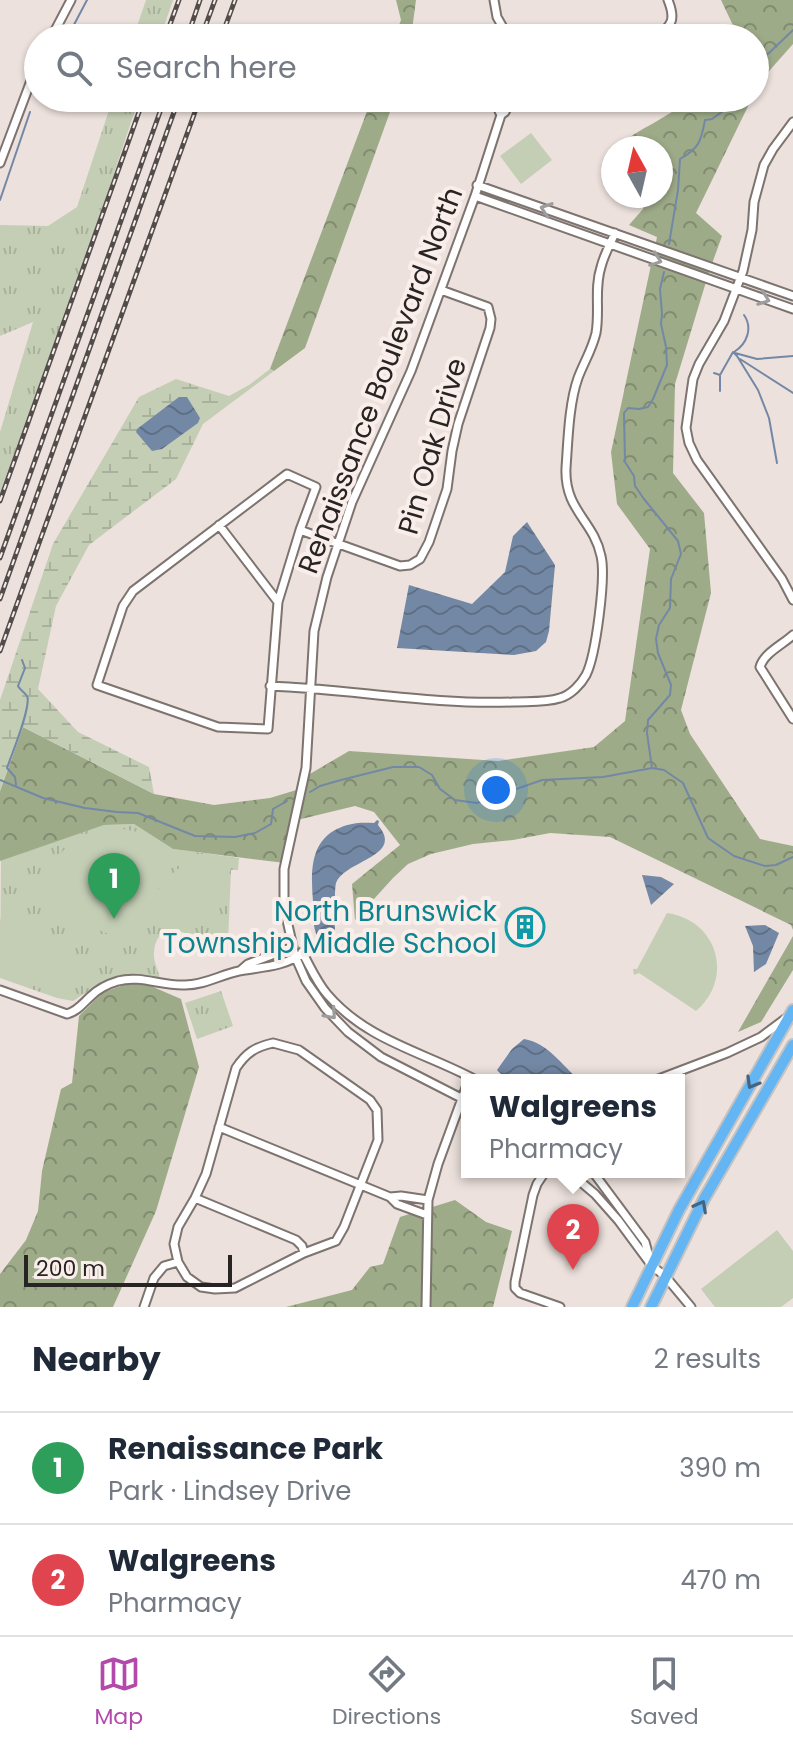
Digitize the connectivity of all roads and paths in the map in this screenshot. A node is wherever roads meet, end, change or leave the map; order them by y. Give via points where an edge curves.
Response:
1 (71, 0) edge
2 (494, 0) edge
3 (668, 0) edge
4 (58, 24) edge
5 (501, 24) edge
6 (670, 24) edge
7 (24, 99) edge
8 (500, 112) edge
9 (505, 112) edge
10 (501, 115) junction
11 (793, 122) edge
12 (0, 163) edge
13 (477, 185) junction
14 (475, 196) junction
15 (615, 233) junction
16 (610, 243) junction
17 (740, 278) junction
18 (736, 289) junction
19 (441, 290) junction
20 (793, 296) edge
21 (793, 309) edge
22 (219, 525) junction
23 (300, 530) junction
24 (337, 543) junction
25 (793, 600) edge
26 (278, 602) junction
27 (793, 635) edge
28 (270, 686) junction
29 (311, 687) junction
30 (793, 719) edge
31 (293, 947) junction
32 (299, 956) junction
33 (239, 971) junction
34 (0, 990) edge
35 (792, 1013) edge
36 (793, 1045) edge
37 (672, 1074) edge
38 (461, 1076) edge
39 (461, 1098) edge
40 (461, 1109) edge
41 (219, 1127) junction
42 (542, 1178) edge
43 (576, 1178) edge
44 (597, 1178) edge
45 (361, 1185) junction
46 (390, 1197) junction
47 (195, 1198) junction
48 (428, 1200) junction
49 (427, 1215) junction
50 (304, 1253) junction
51 (178, 1262) junction
52 (652, 1266) junction
53 (665, 1276) junction
54 (144, 1307) edge
55 (426, 1307) edge
56 (560, 1307) edge
57 (632, 1307) edge
58 (651, 1307) edge
59 (691, 1307) edge

1 - 4 street
2 - 5 street
3 - 6 street
7 - 12 street
8 - 10 street, Renaissance Boulevard North
9 - 10 street, Renaissance Boulevard North
10 - 13 street, Renaissance Boulevard North
11 - 17 street via 764,165
13 - 14 street, Renaissance Boulevard North
15 -> 13 street
14 - 16 street
14 - 19 street, Renaissance Boulevard North
15 - 16 street
15 - 17 street
16 -> 18 street
16 - 29 street via 600,268 592,350 573,399 566,469 572,502 593,535 604,574 586,676 560,698 530,701 446,702
17 - 18 street
17 - 20 street
18 -> 21 street
18 - 25 street via 693,379 686,428 697,460
19 - 24 street, Renaissance Boulevard North
19 - 24 street, Pin Oak Drive via 488,307 491,319 429,542 420,559 400,566
22 - 23 street via 287,474 316,487
22 - 26 street
22 - 28 street via 133,591 97,685 218,727 268,729
23 - 24 street
23 - 26 street
24 - 29 street, Renaissance Boulevard North via 314,631
26 - 28 street
27 - 30 street via 760,667
28 - 29 street
29 - 31 street, Renaissance Boulevard North via 306,768 284,869 284,907
31 - 32 street, Renaissance Boulevard North
31 - 33 street
32 - 33 street
32 - 38 street, Renaissance Boulevard North via 327,994 368,1030
32 -> 39 street, Renaissance Boulevard North via 306,981 348,1032 381,1057
33 - 34 street via 183,985 120,981 67,1014
35 - 37 street via 761,1037
35 -> 52 highway
53 -> 36 highway
40 - 48 street
41 - 45 street
41 - 45 street via 244,1055 273,1043 299,1050 377,1110 378,1140
41 - 47 street
42 - 56 street via 533,1195 515,1288
43 - 52 street via 618,1220
44 - 52 street via 645,1242
45 - 46 street
45 - 50 street via 336,1241
46 - 48 street
46 - 49 street
47 - 50 street via 296,1240
47 - 51 street via 178,1227
48 - 49 street
49 - 55 street
50 - 51 street via 235,1288 201,1287
51 - 54 street via 164,1266 154,1278
52 - 53 street
52 - 57 highway
53 - 58 highway
53 - 59 street

